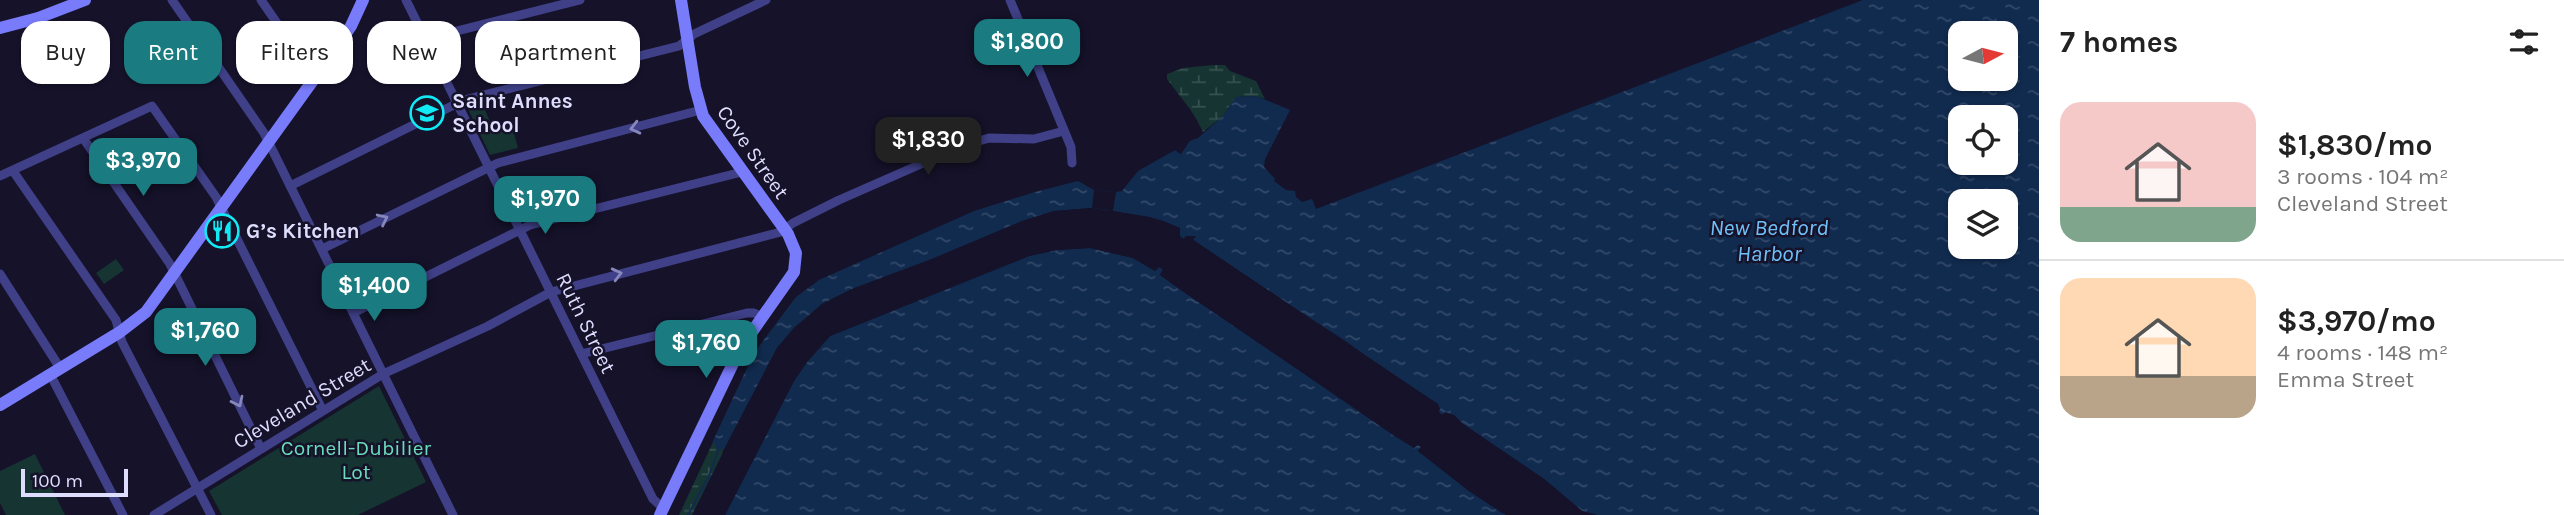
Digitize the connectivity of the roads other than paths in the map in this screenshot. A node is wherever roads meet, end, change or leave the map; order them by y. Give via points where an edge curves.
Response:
1 (85, 0) edge
2 (172, 0) edge
3 (261, 0) edge
4 (406, 0) edge
5 (580, 0) edge
6 (681, 0) edge
7 (766, 0) edge
8 (1010, 0) edge
9 (357, 4) edge
10 (276, 21) edge
11 (347, 21) edge
12 (416, 21) edge
13 (0, 28) edge
14 (461, 30) edge
15 (687, 40) junction
16 (311, 84) edge
17 (447, 84) edge
18 (457, 104) junction
19 (701, 110) junction
20 (1064, 131) junction
21 (83, 138) junction
22 (269, 144) junction
23 (1072, 163) dead end
24 (489, 167) junction
25 (13, 171) junction
26 (742, 172) junction
27 (0, 176) edge
28 (290, 186) junction
29 (222, 210) junction
30 (520, 230) junction
31 (786, 230) junction
32 (322, 249) junction
33 (0, 274) edge
34 (175, 275) junction
35 (551, 292) junction
36 (353, 313) junction
37 (762, 317) junction
38 (120, 332) junction
39 (581, 354) junction
40 (55, 371) junction
41 (383, 374) junction
42 (0, 405) edge
43 (323, 411) junction
44 (261, 449) junction
45 (198, 488) junction
46 (662, 512) edge
47 (123, 515) edge
48 (154, 515) edge
49 (211, 515) edge
50 (453, 515) edge

1 - 13 main road
2 - 22 street
3 - 10 street
4 - 12 street, Ruth Street
5 - 14 street
6 - 15 main road, Cove Street
7 - 15 street
8 - 20 street
9 - 11 main road
15 - 18 street via 679,46
15 - 19 main road, Cove Street
16 - 22 main road
17 - 18 street, Ruth Street
18 - 24 street, Ruth Street
18 - 28 street
19 -> 24 street
19 - 26 main road, Cove Street
20 - 23 street
20 - 31 street, Cleveland Street via 1034,139 989,138 962,146 816,211
21 - 25 street
21 - 29 street via 152,106
21 - 34 street
22 - 28 street
22 - 29 main road
24 - 30 street, Ruth Street
32 -> 24 street
25 - 27 street
25 - 38 street via 117,320
26 - 30 street
26 - 31 main road, Cove Street
28 - 32 street
29 - 34 main road
29 - 43 street
30 - 35 street, Ruth Street
30 - 36 street
35 -> 31 street, Cleveland Street
31 - 37 main road, Cove Street via 796,266
32 - 36 street
33 - 40 street
34 - 38 main road via 142,316
34 -> 44 street
35 - 39 street, Ruth Street
35 - 41 street, Cleveland Street
36 - 41 street
37 - 39 street via 747,313
37 - 46 main road via 740,349
38 - 40 main road
38 - 45 street
39 - 46 street, Ruth Street
40 - 42 main road
40 - 47 street
41 - 43 street, Cleveland Street
41 - 50 street
43 - 44 street, Cleveland Street
44 - 45 street, Cleveland Street
45 - 48 street, Cleveland Street
45 - 49 street

